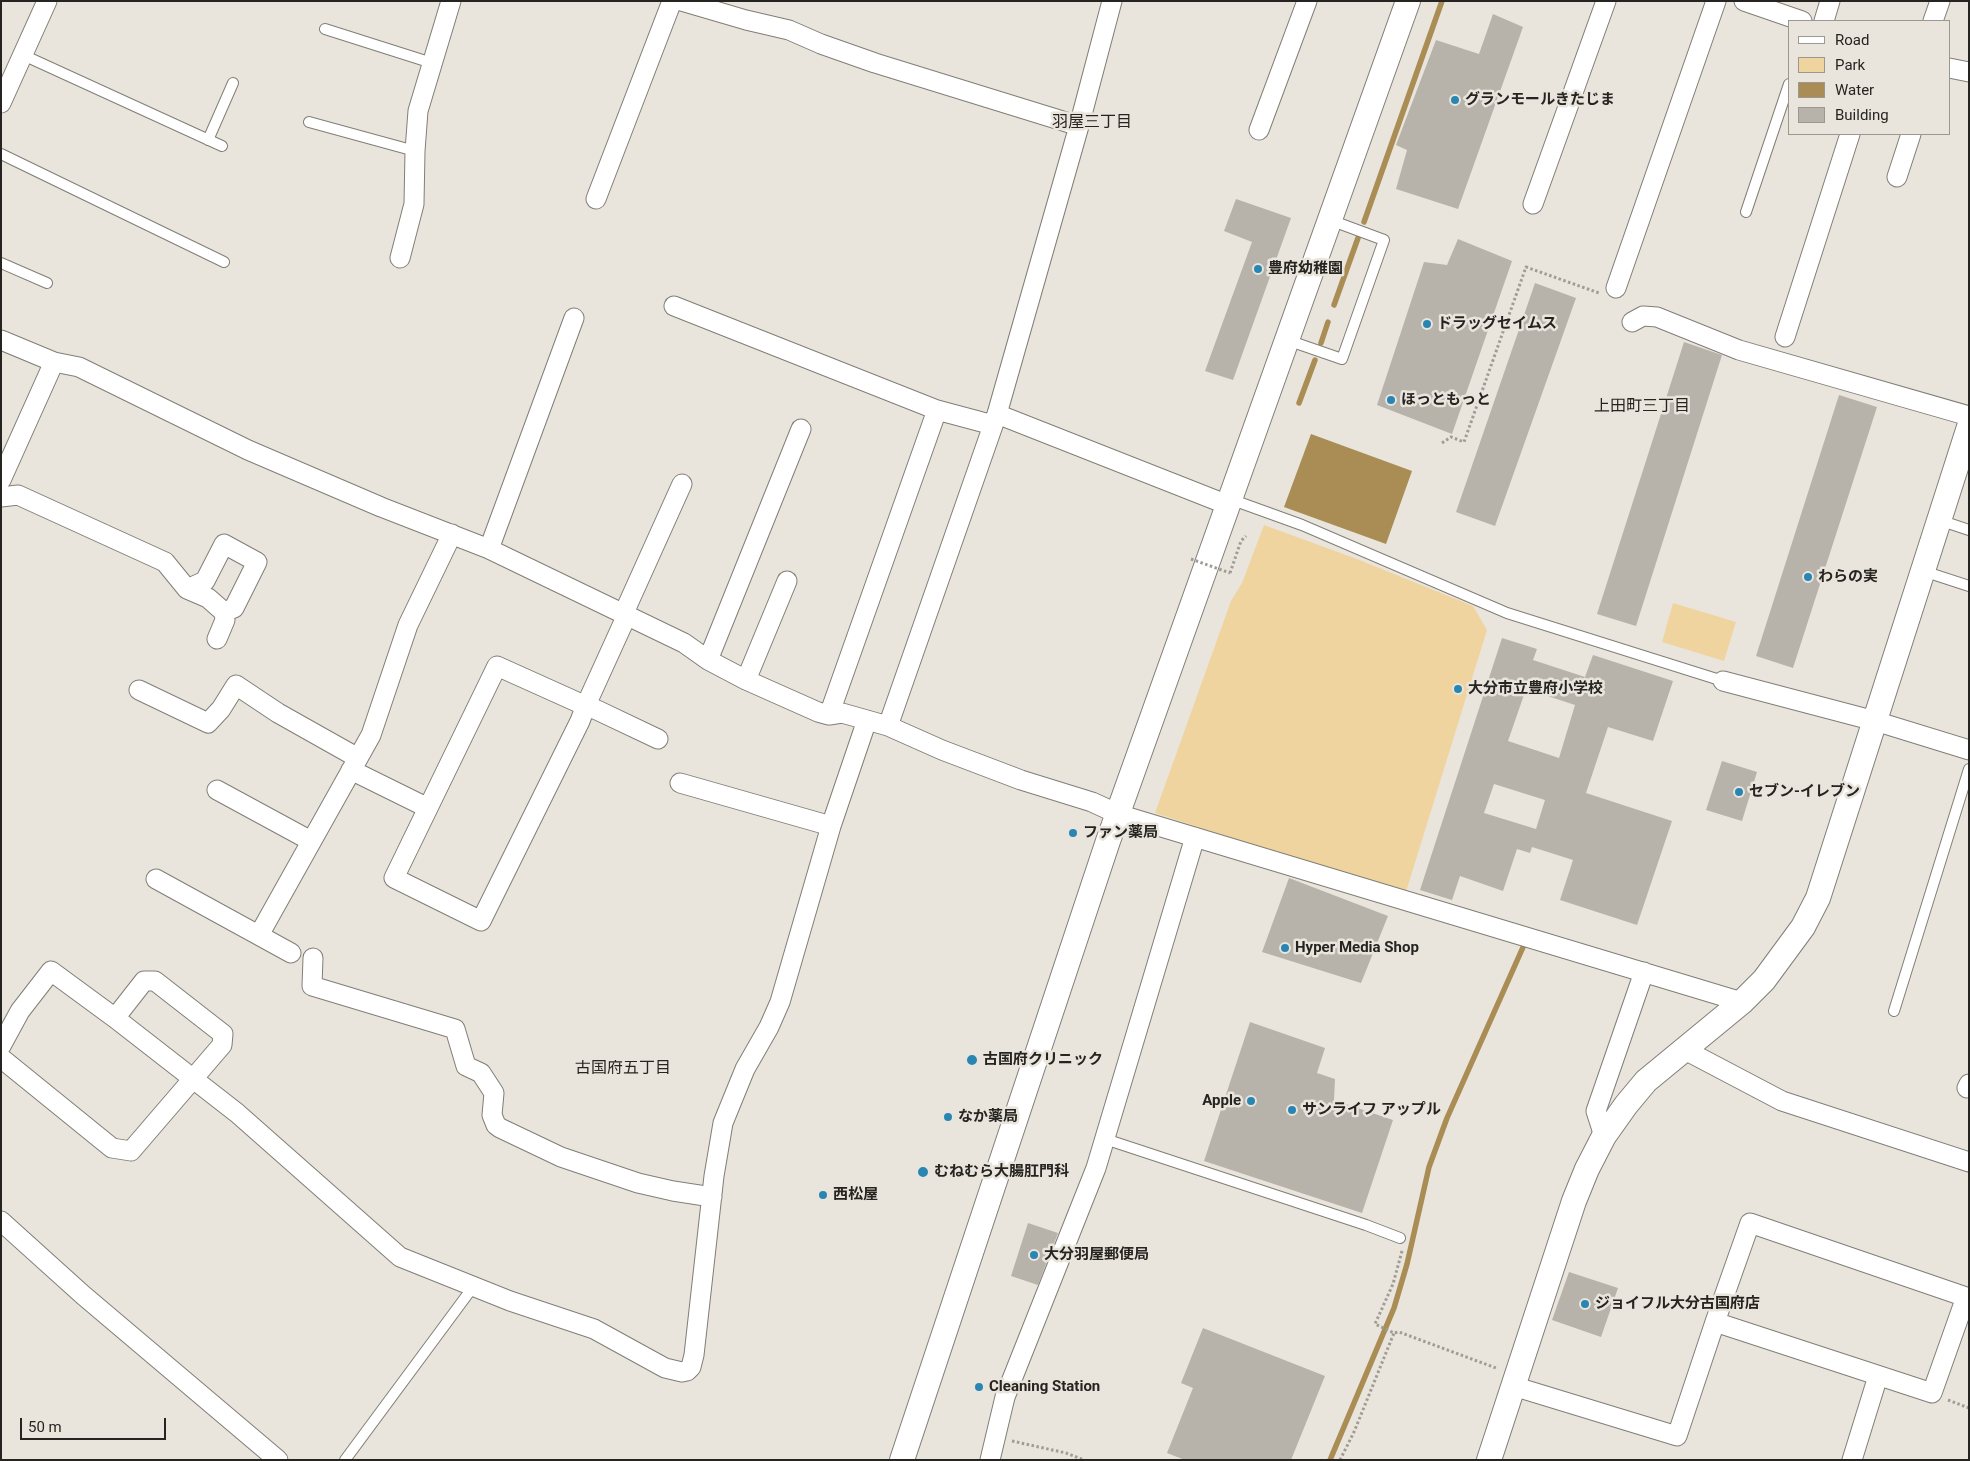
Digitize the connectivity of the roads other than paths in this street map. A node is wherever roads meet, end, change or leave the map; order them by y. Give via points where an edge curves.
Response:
1 (47, 1) edge
2 (451, 1) edge
3 (672, 1) edge
4 (683, 1) edge
5 (1112, 1) edge
6 (1307, 1) edge
7 (1408, 1) edge
8 (1606, 1) edge
9 (1716, 1) edge
10 (1744, 1) edge
11 (1830, 1) edge
12 (1940, 1) edge
13 (1799, 20) edge
14 (1824, 20) edge
15 (1933, 20) edge
16 (325, 29) dead end
17 (23, 55) junction
18 (432, 63) junction
19 (1950, 68) edge
20 (1969, 72) edge
21 (233, 83) dead end
22 (1788, 87) edge
23 (1, 103) edge
24 (309, 122) dead end
25 (1079, 126) junction
26 (1259, 130) dead end
27 (1850, 135) edge
28 (1911, 135) edge
29 (208, 140) junction
30 (222, 146) dead end
31 (415, 151) junction
32 (1, 154) edge
33 (1897, 177) dead end
34 (596, 199) dead end
35 (1533, 204) dead end
36 (1746, 212) dead end
37 (1330, 220) junction
38 (400, 258) dead end
39 (224, 262) dead end
40 (1, 263) edge
41 (47, 283) dead end
42 (1610, 291) road end
43 (674, 306) dead end
44 (574, 318) dead end
45 (1632, 322) dead end
46 (1785, 337) dead end
47 (1, 340) edge
48 (1287, 340) junction
49 (54, 362) junction
50 (937, 410) junction
51 (1969, 416) edge
52 (995, 419) junction
53 (1969, 427) edge
54 (801, 429) dead end
55 (1, 480) edge
56 (682, 484) dead end
57 (1, 497) edge
58 (1229, 502) junction
59 (1939, 520) junction
60 (1969, 530) edge
61 (452, 534) junction
62 (490, 550) junction
63 (1923, 571) junction
64 (787, 581) dead end
65 (1969, 586) edge
66 (188, 588) junction
67 (224, 612) junction
68 (625, 616) junction
69 (217, 639) dead end
70 (708, 660) junction
71 (746, 680) junction
72 (1723, 681) joint
73 (139, 690) dead end
74 (586, 705) junction
75 (829, 715) junction
76 (867, 720) junction
77 (1875, 721) junction
78 (888, 726) junction
79 (658, 739) dead end
80 (1969, 750) edge
81 (354, 764) junction
82 (1969, 769) edge
83 (680, 783) dead end
84 (217, 790) dead end
85 (428, 808) junction
86 (1118, 814) junction
87 (830, 826) junction
88 (1195, 837) junction
89 (311, 841) junction
90 (156, 879) dead end
91 (259, 935) junction
92 (292, 953) dead end
93 (313, 958) dead end
94 (1644, 972) junction
95 (1742, 1002) junction
96 (1894, 1011) dead end
97 (115, 1018) junction
98 (1, 1046) edge
99 (1685, 1050) junction
100 (1, 1058) edge
101 (194, 1079) junction
102 (1604, 1136) junction
103 (1105, 1140) junction
104 (1969, 1162) edge
105 (712, 1197) junction
106 (1, 1221) edge
107 (1400, 1238) road end
108 (473, 1287) junction
109 (1967, 1298) edge
110 (1715, 1322) junction
111 (1878, 1376) junction
112 (1506, 1378) junction
113 (278, 1460) edge
114 (345, 1460) edge
115 (902, 1460) edge
116 (990, 1460) edge
117 (1489, 1460) edge
118 (1852, 1460) edge

1 - 17 street
2 - 18 street
3 - 34 street
4 - 25 street via 789,30 875,63
5 - 25 street
6 - 26 street
7 - 37 street
8 - 35 street
9 - 42 street
10 - 13 street
11 - 14 street
12 - 15 street
16 - 18 lane
17 - 23 street
17 - 29 lane
18 - 31 street via 418,111
19 - 20 street
21 - 29 lane
22 - 36 lane
24 - 31 lane
25 - 52 street
27 - 46 street
28 - 33 street
29 - 30 lane
31 - 38 street via 414,204
32 - 39 lane
37 - 48 street
37 - 48 lane via 1384,240 1342,359
40 - 41 lane
43 - 50 street
44 - 62 street
45 - 51 street via 1643,316 1656,317 1740,350
47 - 49 street
48 - 58 street
49 - 55 street
49 - 61 street via 79,367 248,450
50 - 52 street
50 - 75 street
52 - 58 street
52 - 78 street
53 - 59 street
54 - 70 street
56 - 68 street
57 - 66 street via 18,495 166,562
58 - 72 lane via 1302,524 1507,613
58 - 86 street
59 - 60 lane
59 - 63 street
61 - 62 street
61 - 81 street via 408,625 378,717
62 - 68 street
63 - 65 lane
63 - 77 street
64 - 71 street
66 - 67 street via 208,598
66 - 67 street via 205,582 224,544 257,562 234,608
67 - 69 street via 226,620
68 - 70 street via 684,643
68 - 74 street
70 - 71 street
71 - 75 street
72 - 77 street
73 - 81 street via 208,723 222,709 236,685
74 - 79 street
74 - 85 street via 497,666
74 - 85 street via 481,921 394,878
75 - 76 street via 842,713
76 - 78 street
76 - 87 street
77 - 80 street
77 - 95 street via 1818,898 1787,951
78 - 86 street via 942,750
81 - 85 street
81 - 89 street
82 - 96 lane
83 - 87 street
84 - 89 street
86 - 88 street
86 - 115 street
87 - 105 street via 780,1002 726,1113
88 - 94 street
88 - 103 street
89 - 91 street
90 - 91 street
91 - 92 street
93 - 105 street via 312,986 455,1029 466,1066 481,1073 494,1093 492,1115 496,1126 561,1157 638,1183
94 - 95 street
94 - 102 street via 1596,1111
95 - 99 street
97 - 98 street via 50,971 20,1011
97 - 101 street
97 - 101 street via 144,981 155,981 163,987 223,1034 222,1045
99 - 102 street via 1646,1081
99 - 104 street via 1782,1101
100 - 101 street via 112,1148 131,1151
101 - 108 street via 237,1113 392,1251 408,1261
102 - 112 street via 1574,1201
103 - 107 lane
103 - 116 street via 1005,1397
105 - 108 street via 694,1355 687,1371 665,1368 594,1329
106 - 113 street
108 - 114 lane
109 - 110 street via 1750,1223
109 - 111 street via 1932,1393
110 - 111 street
110 - 112 street via 1677,1436
111 - 118 street
112 - 117 street

